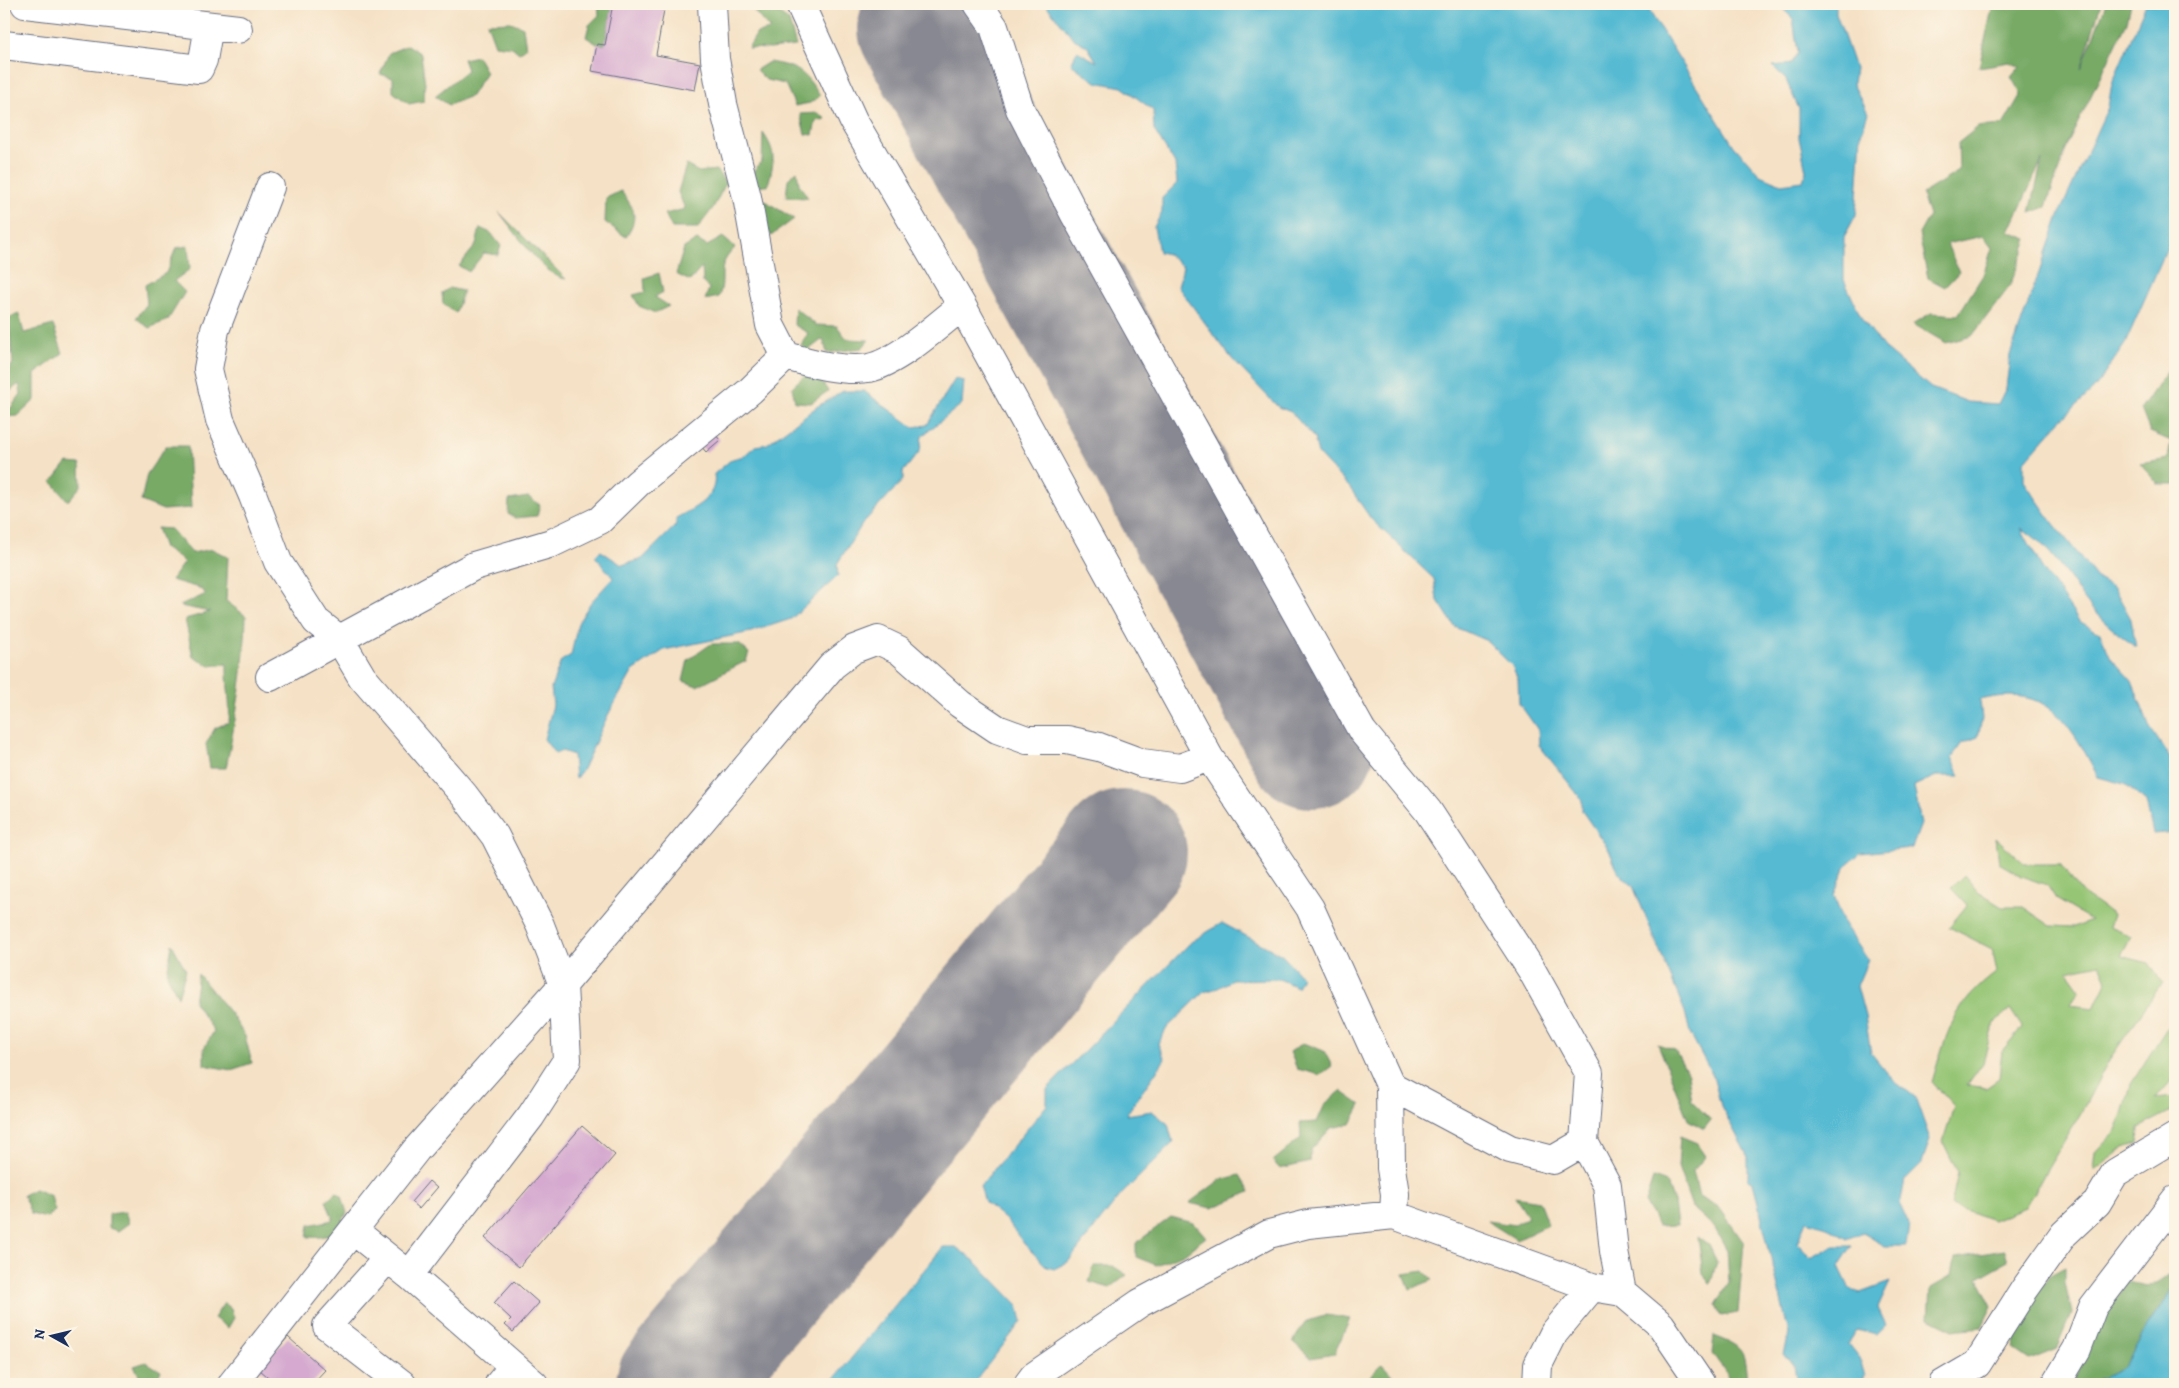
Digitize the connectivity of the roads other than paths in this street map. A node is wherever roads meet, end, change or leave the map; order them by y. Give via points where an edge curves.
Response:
1 (25, 4) edge
2 (712, 4) edge
3 (800, 4) edge
4 (978, 4) edge
5 (99, 8) edge
6 (209, 26) junction
7 (238, 29) dead end
8 (4, 45) edge
9 (270, 187) dead end
10 (962, 306) junction
11 (786, 356) junction
12 (340, 640) junction
13 (270, 677) dead end
14 (1209, 758) junction
15 (563, 984) junction
16 (1390, 1085) junction
17 (2175, 1137) edge
18 (1584, 1142) junction
19 (2175, 1200) edge
20 (1394, 1215) junction
21 (353, 1230) junction
22 (388, 1258) junction
23 (409, 1275) junction
24 (1592, 1287) junction
25 (1622, 1292) junction
26 (506, 1375) edge
27 (235, 1383) edge
28 (1699, 1383) edge
29 (402, 1384) edge
30 (534, 1384) edge
31 (1028, 1384) edge
32 (1537, 1384) edge
33 (1943, 1384) edge
34 (2056, 1384) edge

1 - 5 lane
2 - 11 lane via 715,59 723,104 747,197 770,325
3 - 10 lane via 853,120
4 - 18 lane via 994,27 1020,109 1075,215 1362,731 1428,811 1532,969 1589,1073
5 - 6 lane
6 - 7 lane
6 - 8 lane via 199,69
9 - 12 lane via 215,330 208,369 220,420 278,562 316,621
10 - 11 lane via 906,351 870,368 822,367
10 - 14 lane
11 - 12 lane via 750,391 638,483 600,520 552,543 474,566
12 - 13 lane
12 - 15 lane via 362,677 464,795 495,836 540,925
14 - 15 lane via 1180,768 1142,763 1091,745 1067,740 1028,740 997,730 960,704 899,650 878,640 854,649 832,666
14 - 16 lane via 1310,908
15 - 21 lane via 416,1150
15 - 23 lane via 567,1060 531,1116
16 - 18 lane via 1510,1148 1553,1160
16 - 20 lane
17 - 33 lane via 2115,1172 2097,1203 2064,1234 2035,1274 1978,1364
18 - 25 lane via 1607,1186
19 - 34 lane via 2093,1307 2077,1349
20 - 24 lane
20 - 31 lane via 1308,1224 1269,1234 1140,1303 1034,1376
21 - 22 lane
21 - 27 lane
22 - 23 lane
22 - 29 lane via 328,1326
23 - 26 lane
24 - 25 lane
24 - 32 lane via 1554,1334 1538,1364
25 - 28 lane via 1661,1325
26 - 30 lane

